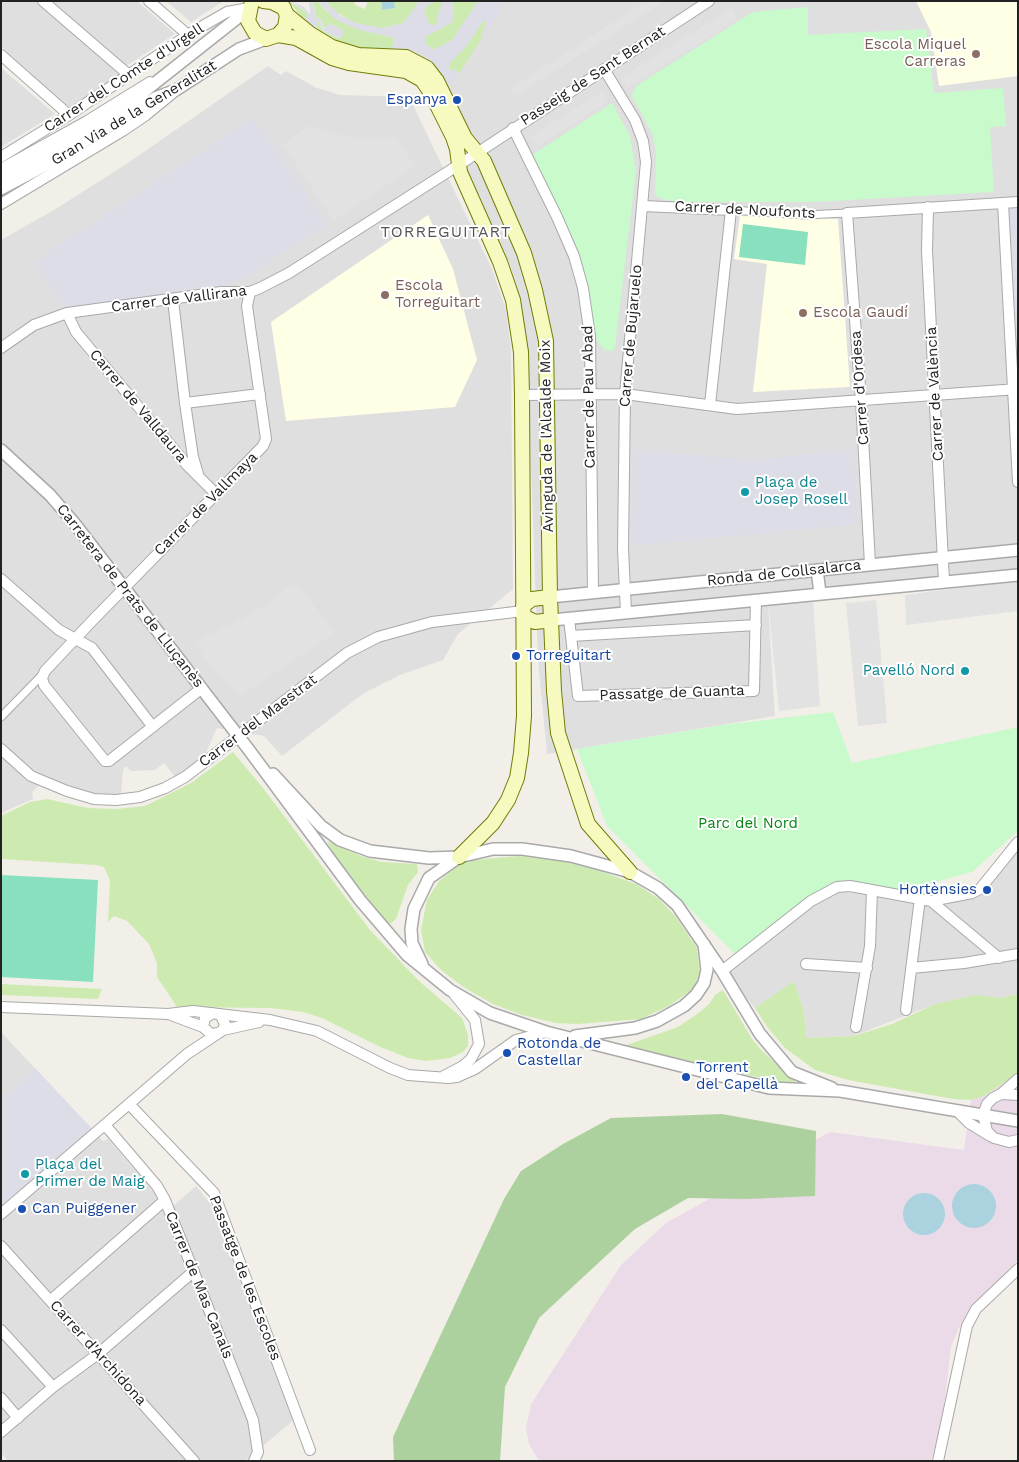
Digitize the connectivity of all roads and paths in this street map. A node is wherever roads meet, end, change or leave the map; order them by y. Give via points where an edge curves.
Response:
1 (43, 1) edge
2 (149, 1) edge
3 (709, 1) edge
4 (257, 3) edge
5 (284, 8) edge
6 (188, 35) junction
7 (272, 37) junction
8 (1, 56) edge
9 (604, 69) junction
10 (167, 74) junction
11 (129, 75) junction
12 (176, 90) junction
13 (69, 115) junction
14 (513, 128) junction
15 (477, 153) junction
16 (1, 157) edge
17 (458, 165) junction
18 (1, 169) edge
19 (1, 180) edge
20 (1, 189) edge
21 (1018, 202) edge
22 (1003, 203) junction
23 (1, 204) edge
24 (643, 206) junction
25 (928, 207) junction
26 (731, 210) junction
27 (847, 213) junction
28 (250, 292) junction
29 (174, 300) junction
30 (67, 313) junction
31 (1, 348) edge
32 (1015, 390) edge
33 (260, 394) junction
34 (548, 394) junction
35 (591, 394) junction
36 (625, 394) junction
37 (522, 395) junction
38 (936, 395) junction
39 (861, 400) junction
40 (185, 403) junction
41 (710, 405) junction
42 (1, 450) edge
43 (199, 476) junction
44 (1018, 482) edge
45 (215, 493) junction
46 (1018, 550) edge
47 (943, 558) junction
48 (870, 564) junction
49 (817, 570) junction
50 (1018, 575) edge
51 (1, 579) edge
52 (944, 581) junction
53 (124, 587) junction
54 (625, 590) junction
55 (593, 592) junction
56 (820, 593) junction
57 (550, 597) junction
58 (756, 600) junction
59 (523, 611) junction
60 (626, 613) junction
61 (569, 619) junction
62 (552, 620) junction
63 (756, 625) junction
64 (571, 636) junction
65 (76, 638) junction
66 (45, 672) junction
67 (202, 688) junction
68 (1, 718) edge
69 (153, 727) junction
70 (237, 735) junction
71 (1, 749) edge
72 (249, 750) junction
73 (1018, 842) edge
74 (459, 857) junction
75 (630, 872) junction
76 (872, 890) junction
77 (920, 898) junction
78 (931, 901) junction
79 (704, 943) junction
80 (1018, 954) edge
81 (999, 958) junction
82 (806, 964) dead end
83 (867, 968) junction
84 (911, 968) junction
85 (426, 970) junction
86 (722, 970) junction
87 (450, 990) junction
88 (1, 1007) edge
89 (906, 1010) dead end
90 (217, 1013) junction
91 (168, 1014) junction
92 (270, 1020) junction
93 (204, 1028) junction
94 (856, 1028) dead end
95 (221, 1032) junction
96 (546, 1032) junction
97 (570, 1037) junction
98 (187, 1054) junction
99 (441, 1077) junction
100 (1018, 1079) edge
101 (840, 1091) junction
102 (1001, 1094) junction
103 (1018, 1095) edge
104 (129, 1104) junction
105 (985, 1110) junction
106 (957, 1111) junction
107 (1018, 1121) edge
108 (106, 1125) junction
109 (996, 1139) junction
110 (1018, 1140) edge
111 (1018, 1148) edge
112 (165, 1200) junction
113 (1, 1214) edge
114 (1, 1246) edge
115 (1018, 1269) edge
116 (194, 1271) junction
117 (50, 1300) junction
118 (1, 1330) edge
119 (98, 1354) junction
120 (52, 1387) junction
121 (1, 1398) edge
122 (18, 1418) junction
123 (1, 1432) edge
124 (310, 1450) dead end
125 (194, 1461) edge
126 (254, 1461) edge
127 (938, 1461) edge

1 - 11 street
2 - 6 street
3 - 9 street, Passeig de Sant Bernat
4 - 5 main road via 272,2
4 - 6 street, Carrer del Comte d'Urgell via 227,12
4 - 7 main road via 248,21 251,29
4 - 10 street, Gran Via de la Generalitat
5 - 7 main road via 285,27
5 - 15 main road, Avinguda de l'Alcalde Moix via 318,39 345,52 375,57 406,57 427,68 437,81 465,138
6 - 11 street, Carrer del Comte d'Urgell
7 - 12 street, Gran Via de la Generalitat via 239,49
7 - 17 main road, Avinguda de l'Alcalde Moix via 296,38 348,64 412,74 427,86 453,137
8 - 13 street
9 - 14 street, Passeig de Sant Bernat
9 - 24 street, Carrer de Bujaruelo via 635,120 643,141 646,162
10 - 18 street, Carrer del Comte d'Urgell
10 - 19 street, Gran Via de la Generalitat via 79,136
11 - 13 street, Carrer del Comte d'Urgell
12 - 20 street, Gran Via de la Generalitat via 155,98
12 - 23 street via 124,130
13 - 16 street, Carrer del Comte d'Urgell
14 - 15 street, Passeig de Sant Bernat
14 - 35 street, Carrer de Pau Abad via 574,256 583,288 590,336
15 - 17 street, Carrer de Vallirana
15 - 34 main road, Avinguda de l'Alcalde Moix via 496,187 530,271 546,341
17 - 28 street, Carrer de Vallirana via 289,273
17 - 37 main road, Avinguda de l'Alcalde Moix via 513,300 521,352
21 - 22 street
22 - 25 street
22 - 32 street
24 - 26 street, Carrer de Noufonts
24 - 36 street, Carrer de Bujaruelo
25 - 27 street
25 - 38 street, Carrer de València via 926,227
26 - 27 street, Carrer de Noufonts
26 - 41 street
27 - 39 street, Carrer d'Ordesa
28 - 29 street, Carrer de Vallirana via 221,292
28 - 33 street, Carrer de Vallmaya via 248,306
29 - 30 street, Carrer de Vallirana
29 - 40 street
30 - 31 street, Carrer de Vallirana via 34,325
30 - 43 street, Carrer de Valldaura via 76,332
32 - 38 street
32 - 44 street
33 - 40 street
33 - 45 street, Carrer de Vallmaya via 266,439 263,446
34 - 35 street
34 - 37 street
34 - 57 main road, Avinguda de l'Alcalde Moix
35 - 36 street
35 - 55 street, Carrer de Pau Abad
36 - 41 street
36 - 54 street, Carrer de Bujaruelo
37 - 59 main road, Avinguda de l'Alcalde Moix
38 - 39 street
38 - 47 street, Carrer de València
39 - 41 street via 737,409
39 - 48 street, Carrer d'Ordesa
40 - 43 street
42 - 53 street, Carretera de Prats de Lluçanès via 59,505
43 - 45 street, Carrer de Valldaura
45 - 53 street, Carrer de Vallmaya
46 - 47 street, Ronda de Collsalarca
47 - 48 street, Ronda de Collsalarca
47 - 52 street, Carrer de València
48 - 49 street, Ronda de Collsalarca
49 - 54 street, Ronda de Collsalarca
49 - 56 street
50 - 52 street, Ronda de Collsalarca
51 - 65 street via 59,630
52 - 56 street, Ronda de Collsalarca
53 - 65 street, Carrer de Vallmaya
53 - 67 street, Carretera de Prats de Lluçanès
54 - 55 street, Ronda de Collsalarca
54 - 60 street, Carrer de Bujaruelo
55 - 57 street, Ronda de Collsalarca
56 - 58 street, Ronda de Collsalarca
57 - 59 main road via 532,599
57 - 62 main road, Avinguda de l'Alcalde Moix
58 - 60 street, Ronda de Collsalarca
58 - 63 street, Passatge de Guanta
59 - 62 main road via 535,622
59 - 70 street, Carrer del Maestrat via 432,622 378,637 347,653
59 - 74 main road, Avinguda de l'Alcalde Moix via 524,716 517,778 493,823
60 - 61 street, Ronda de Collsalarca
61 - 62 street, Ronda de Collsalarca
61 - 64 street, Passatge de Guanta
62 - 75 main road via 558,733 580,804 592,830
63 - 64 street
63 - 64 street, Passatge de Guanta via 754,690 578,696
65 - 66 street, Carrer de Vallmaya
65 - 69 street via 92,648
66 - 68 street
66 - 69 street via 42,678 44,685 105,761
67 - 69 street
67 - 70 street, Carretera de Prats de Lluçanès
70 - 71 street, Carrer del Maestrat via 185,777 165,788 140,797 116,800 85,796 31,776
70 - 72 street, Carretera de Prats de Lluçanès
72 - 74 street, Carretera de Prats de Lluçanès via 316,822 340,840 379,854
72 - 85 street, Carretera de Prats de Lluçanès via 360,900 407,954
73 - 78 street via 980,889
74 - 75 street, Carretera de Prats de Lluçanès via 493,850 522,849 571,856
74 - 85 street, Carretera de Prats de Lluçanès via 429,878 414,909 410,929 412,943
75 - 79 street, Carretera de Prats de Lluçanès via 658,888
76 - 77 street
76 - 83 street
76 - 86 street via 843,886 826,891
77 - 78 street
77 - 84 street
78 - 81 street
79 - 86 street, Carretera de Prats de Lluçanès
79 - 97 street, Carretera de Prats de Lluçanès via 707,970 704,984 684,1006 657,1021 635,1028
80 - 81 street
81 - 84 street
82 - 83 street
83 - 94 street
84 - 89 street
85 - 87 street, Carretera de Prats de Lluçanès
86 - 101 street, Carretera de Prats de Lluçanès via 760,1034 792,1072
87 - 96 street, Carretera de Prats de Lluçanès via 490,1013
87 - 99 street via 475,1020 479,1044 463,1066
88 - 91 street
90 - 91 street
90 - 92 street
90 - 93 street via 205,1018
90 - 95 street via 225,1024
91 - 93 street
92 - 95 street
92 - 99 street via 317,1031 408,1075
93 - 95 street via 210,1034
93 - 98 street
95 - 98 street
96 - 97 street, Carretera de Prats de Lluçanès
96 - 99 street via 504,1046 466,1074
97 - 101 street, Carretera de Prats de Lluçanès via 769,1088
98 - 104 street
100 - 102 street
101 - 106 street, Carretera de Prats de Lluçanès
102 - 103 street
102 - 105 street
104 - 108 street
104 - 124 street, Passatge de les Escoles via 214,1193
105 - 106 street, Carretera de Prats de Lluçanès
105 - 107 street, Carretera de Prats de Lluçanès
105 - 109 street via 987,1131
106 - 109 street via 969,1123
108 - 112 street, Carrer de Mas Canals
108 - 113 street
109 - 110 street
109 - 111 street
112 - 116 street, Carrer de Mas Canals
112 - 117 street
114 - 117 street, Carrer d'Archidona
115 - 127 street via 976,1309 967,1326
116 - 119 street
116 - 126 street, Carrer de Mas Canals via 253,1420 258,1452
117 - 119 street, Carrer d'Archidona
118 - 120 street
119 - 120 street
119 - 125 street, Carrer d'Archidona
120 - 122 street
121 - 122 street
122 - 123 street

